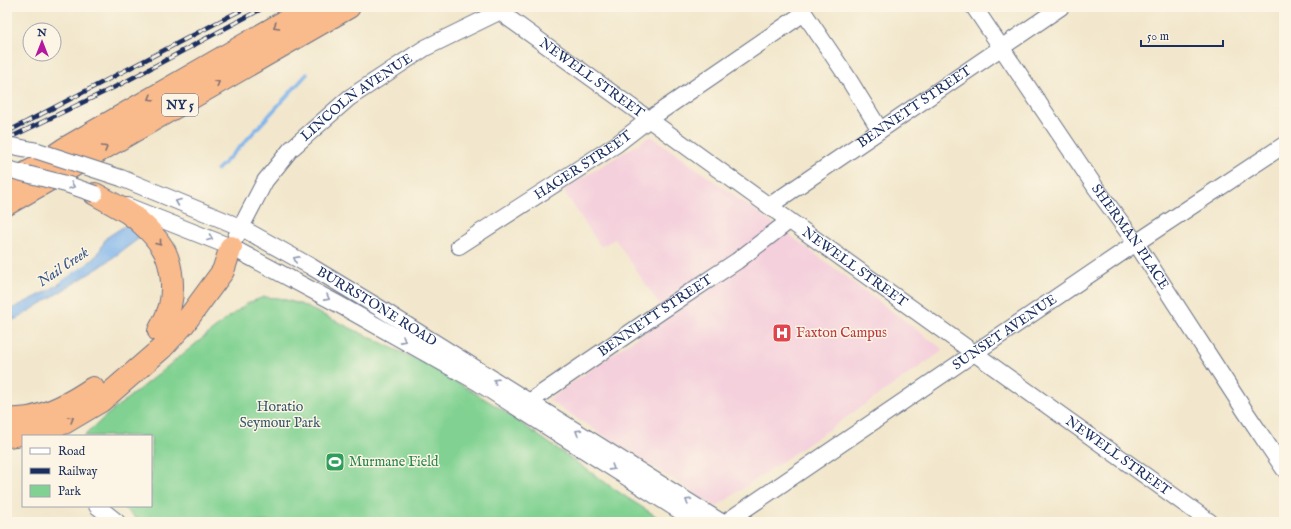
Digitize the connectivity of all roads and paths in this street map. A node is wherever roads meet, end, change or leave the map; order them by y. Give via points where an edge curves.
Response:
1 (310, 7) edge
2 (349, 7) edge
3 (974, 7) edge
4 (1061, 7) edge
5 (504, 9) edge
6 (802, 10) edge
7 (1001, 47) junction
8 (648, 120) junction
9 (880, 130) junction
10 (7, 136) edge
11 (7, 145) edge
12 (1283, 149) edge
13 (38, 151) junction
14 (8, 189) edge
15 (95, 194) junction
16 (768, 206) junction
17 (789, 221) junction
18 (240, 227) junction
19 (1136, 243) junction
20 (459, 246) dead end
21 (231, 247) junction
22 (159, 331) junction
23 (975, 354) junction
24 (525, 406) junction
25 (7, 420) edge
26 (7, 436) edge
27 (1284, 469) edge
28 (98, 507) edge
29 (117, 522) edge
30 (697, 522) edge
31 (721, 522) edge
32 (726, 522) edge
33 (1210, 522) edge

1 -> 14 highway, NY 5 via 64,149
14 -> 2 highway, NY 5
3 - 7 street, SHERMAN PLACE
4 - 7 street, BENNETT STREET
5 - 8 street, NEWELL STREET
5 - 18 street, LINCOLN AVENUE via 425,48 349,98 291,149 265,181
6 - 8 street, HAGER STREET
6 - 9 street
7 - 9 street, BENNETT STREET
7 - 19 street, SHERMAN PLACE
8 - 16 street, NEWELL STREET
8 - 20 street, HAGER STREET via 617,144
9 - 16 street, BENNETT STREET
10 - 13 street, bridge
11 - 13 street, BURRSTONE ROAD, bridge
12 - 19 street, SUNSET AVENUE
18 -> 13 street, BURRSTONE ROAD, bridge via 121,178
14 -> 15 street, BURRSTONE ROAD, bridge via 66,184
15 -> 21 street, BURRSTONE ROAD
15 -> 22 highway via 138,221 166,253 172,278 170,304
16 - 17 street, NEWELL STREET
17 - 23 street, NEWELL STREET
17 - 24 street, BENNETT STREET via 737,261
18 - 21 street, LINCOLN AVENUE
24 -> 18 street, BURRSTONE ROAD via 378,307
19 - 23 street, SUNSET AVENUE
19 - 27 street, SHERMAN PLACE
21 - 22 highway via 211,263 186,300
21 -> 24 street, BURRSTONE ROAD
26 -> 21 highway via 64,423 100,401 162,348 184,324 223,271
22 - 25 highway via 80,397 30,418
23 - 32 street, SUNSET AVENUE
23 - 33 street, NEWELL STREET
24 -> 30 street, BURRSTONE ROAD
31 -> 24 street, BURRSTONE ROAD
28 - 29 street

